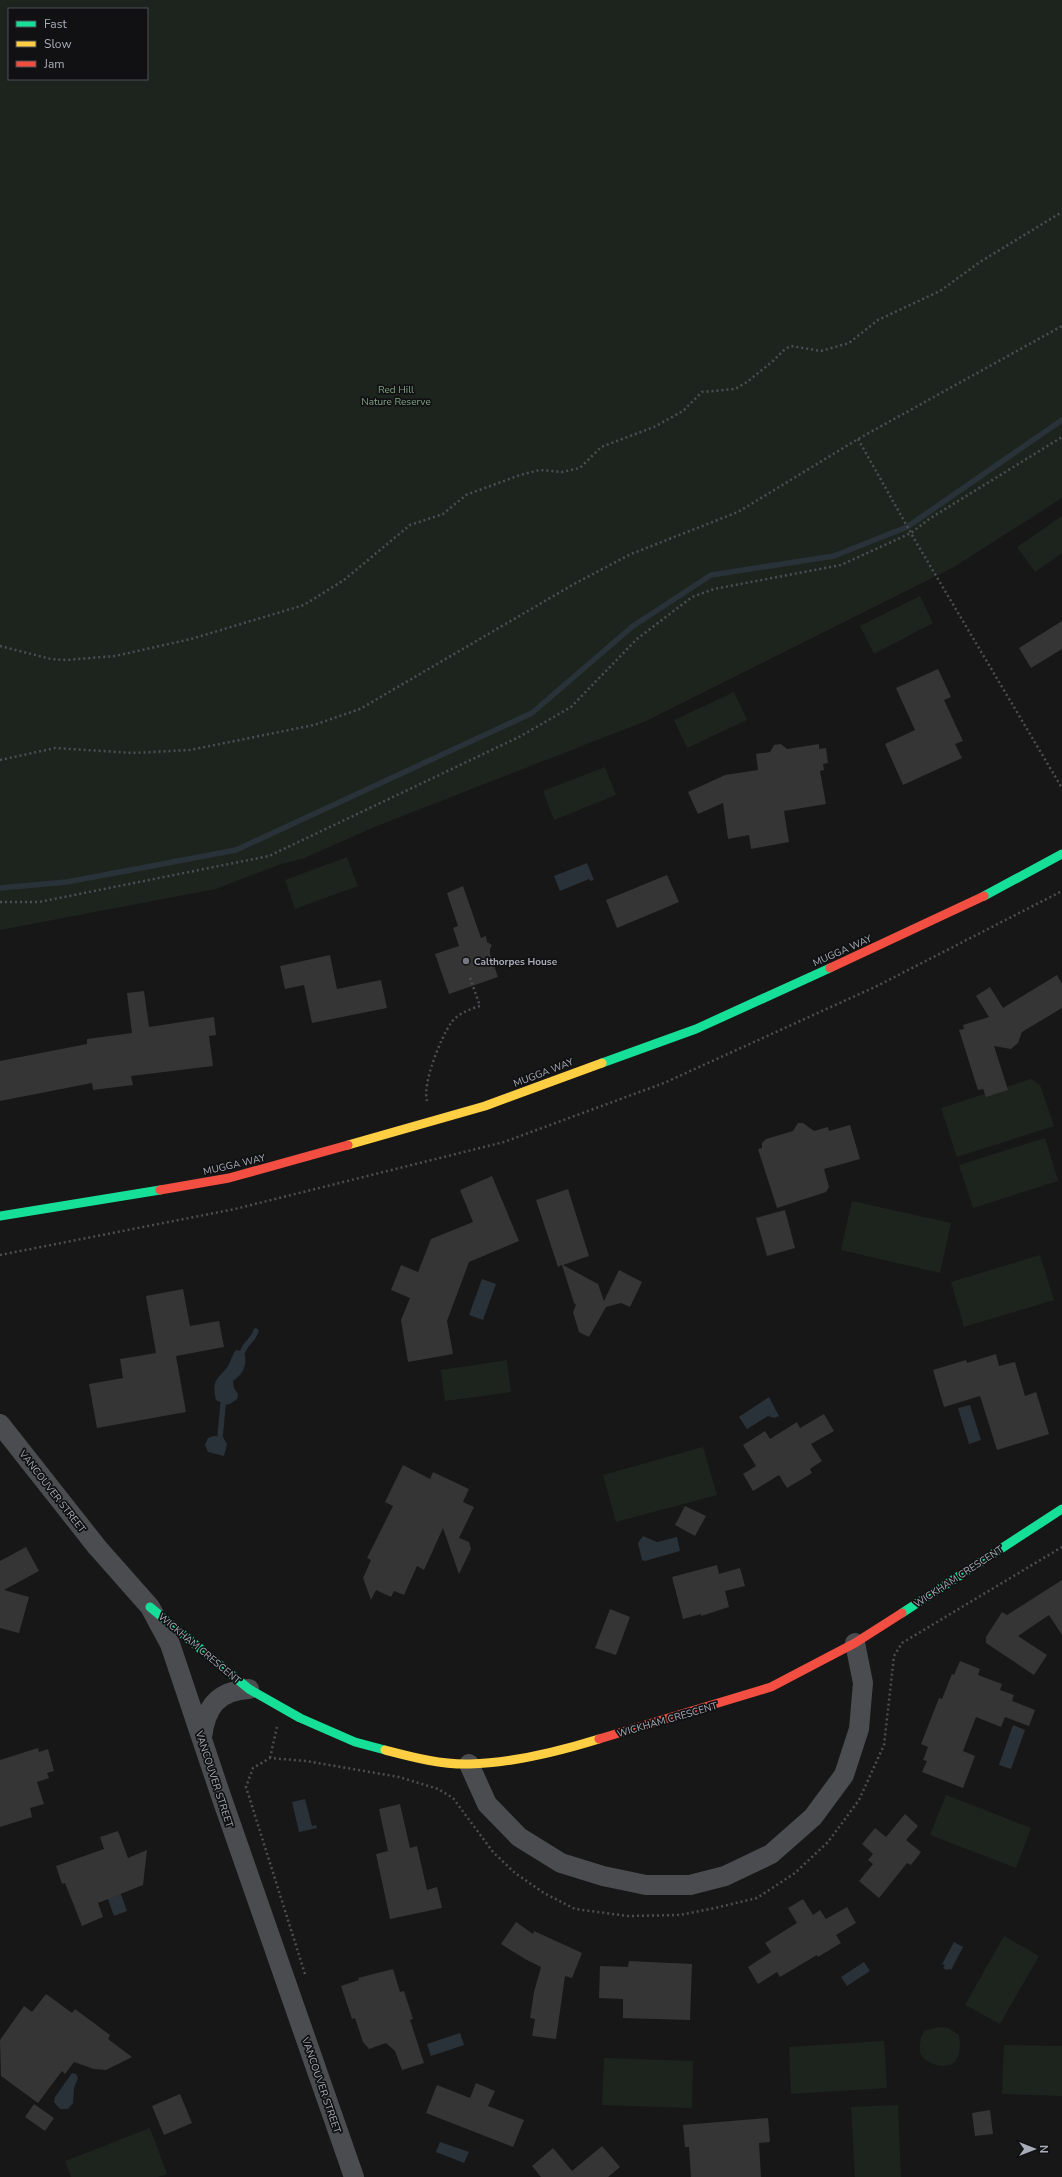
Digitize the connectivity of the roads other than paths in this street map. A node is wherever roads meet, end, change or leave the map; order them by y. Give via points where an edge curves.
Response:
1 (1062, 854) edge
2 (0, 1216) edge
3 (0, 1424) edge
4 (1062, 1509) edge
5 (150, 1607) junction
6 (855, 1643) junction
7 (249, 1688) junction
8 (202, 1739) junction
9 (469, 1764) junction
10 (354, 2177) edge

1 - 2 main road, MUGGA WAY via 1004,886 908,932 696,1029 485,1106 229,1178
3 - 5 street, VANCOUVER STREET via 97,1547
4 - 6 main road, WICKHAM CRESCENT
5 - 7 main road, WICKHAM CRESCENT
5 - 8 street, VANCOUVER STREET via 170,1644
6 - 9 main road, WICKHAM CRESCENT via 771,1687 574,1746 526,1758
6 - 9 street via 863,1683 859,1729 844,1775 813,1817 771,1854 725,1876 690,1885 646,1885 603,1876 561,1863 519,1836 486,1804
7 - 8 street, WICKHAM CRESCENT via 230,1692 211,1706 205,1717
7 - 9 main road, WICKHAM CRESCENT via 281,1707 355,1742 416,1758
8 - 10 street, VANCOUVER STREET

